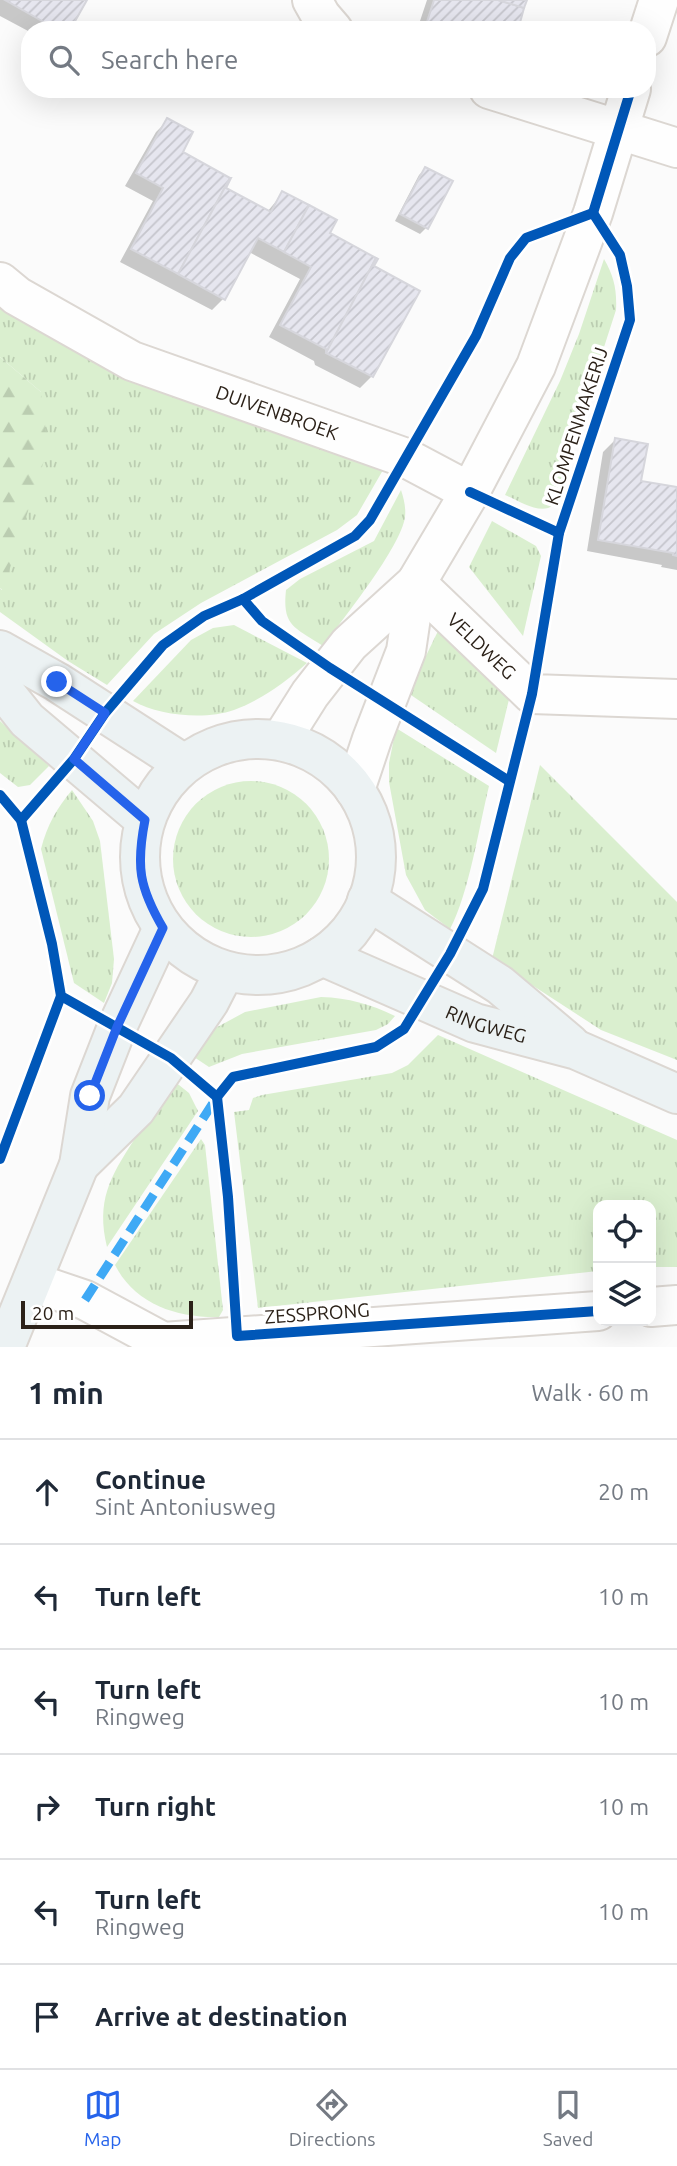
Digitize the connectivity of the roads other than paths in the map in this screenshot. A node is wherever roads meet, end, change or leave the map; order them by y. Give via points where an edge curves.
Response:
1 (313, 0) edge
2 (659, 0) edge
3 (325, 21) edge
4 (652, 21) edge
5 (518, 98) edge
6 (628, 98) edge
7 (619, 129) junction
8 (677, 148) edge
9 (0, 282) edge
10 (470, 492) junction
11 (416, 583) junction
12 (0, 650) edge
13 (0, 686) edge
14 (677, 699) edge
15 (281, 740) junction
16 (184, 764) junction
17 (355, 790) junction
18 (145, 820) junction
19 (367, 900) junction
20 (163, 928) junction
21 (322, 956) junction
22 (225, 971) junction
23 (577, 1050) junction
24 (677, 1094) edge
25 (79, 1165) junction
26 (32, 1282) junction
27 (677, 1305) edge
28 (656, 1307) edge
29 (593, 1311) edge
30 (163, 1344) edge
31 (5, 1347) edge

1 - 3 street
2 - 4 street
5 - 7 street
6 - 7 street
7 - 8 street
7 - 10 street via 536,366
9 - 10 street, DUIVENBROEK via 16,296 132,361 406,458
10 - 11 street
11 - 14 street, VELDWEG via 532,694
11 - 15 street via 349,644
11 - 17 street via 406,652
12 - 16 main road
13 - 18 main road via 27,720
15 - 16 main road via 237,740 215,746
15 - 17 main road via 323,758
16 - 18 main road via 163,786
17 - 19 main road via 366,810 376,855
18 - 20 main road via 140,875 148,903
19 - 21 main road via 350,930
19 - 23 main road, RINGWEG via 500,985
20 - 22 main road via 191,955
20 - 25 main road via 90,1096
21 - 22 main road via 276,974
21 - 23 main road, RINGWEG via 475,1023
22 - 25 main road via 136,1109
23 - 24 main road, RINGWEG
25 - 26 main road
26 - 30 street, ZESSPRONG via 85,1300
26 - 31 main road
27 - 28 street
29 - 30 street, ZESSPRONG

